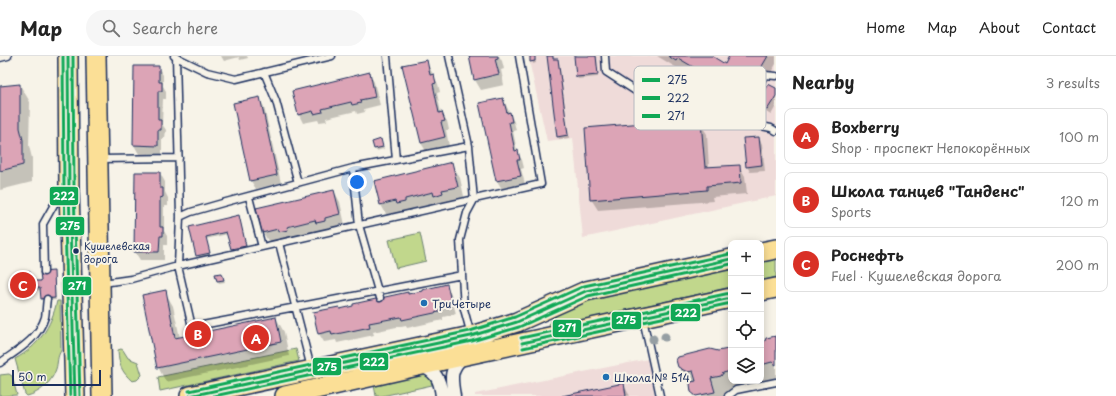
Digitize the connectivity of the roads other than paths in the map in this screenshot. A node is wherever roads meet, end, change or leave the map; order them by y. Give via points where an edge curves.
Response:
1 (8, 56) edge
2 (68, 56) edge
3 (96, 56) edge
4 (175, 56) edge
5 (332, 56) edge
6 (388, 56) edge
7 (449, 56) edge
8 (519, 56) edge
9 (605, 56) edge
10 (0, 58) edge
11 (264, 72) junction
12 (766, 75) edge
13 (776, 76) edge
14 (634, 90) edge
15 (766, 127) edge
16 (776, 131) edge
17 (469, 146) junction
18 (179, 158) junction
19 (99, 159) junction
20 (396, 160) junction
21 (353, 168) junction
22 (298, 183) junction
23 (69, 189) junction
24 (249, 197) junction
25 (474, 200) junction
26 (180, 218) junction
27 (359, 225) junction
28 (279, 243) junction
29 (262, 247) junction
30 (776, 249) edge
31 (764, 251) edge
32 (728, 260) edge
33 (178, 266) junction
34 (44, 272) dead end
35 (462, 275) junction
36 (101, 284) junction
37 (776, 288) edge
38 (764, 290) edge
39 (378, 291) junction
40 (380, 298) dead end
41 (47, 299) dead end
42 (728, 299) edge
43 (295, 306) junction
44 (642, 317) junction
45 (471, 336) junction
46 (466, 355) junction
47 (0, 363) edge
48 (419, 365) junction
49 (312, 370) junction
50 (776, 382) edge
51 (75, 396) edge
52 (102, 396) edge
53 (190, 396) edge
54 (285, 396) edge
55 (442, 396) edge
56 (454, 396) edge
57 (660, 396) edge
58 (728, 396) edge

1 - 10 lane
2 - 23 main road
3 - 19 main road
4 - 11 lane via 207,72 236,79
4 - 18 lane
5 - 11 lane
6 - 20 lane
7 - 17 lane
8 - 25 lane via 541,184
9 - 14 lane via 606,72
11 - 22 lane via 276,101
12 - 13 lane
15 - 16 lane
17 - 20 lane
17 - 25 lane
18 - 19 lane
18 - 26 lane
19 - 36 main road
20 - 21 lane
21 - 22 lane
21 - 27 lane
22 - 24 lane
23 - 34 lane via 56,202 43,224
23 - 51 main road
24 - 26 lane via 191,212
24 - 29 lane
25 - 27 lane
25 - 35 lane via 467,213 460,240
26 - 33 lane
27 - 28 lane
27 - 39 lane
28 - 29 lane
28 - 43 lane
29 - 33 lane
30 - 31 main road
32 - 45 main road via 586,291 517,322
33 - 36 lane
33 - 43 lane via 192,327
35 - 39 lane
35 - 45 lane via 464,309
36 - 52 main road
37 - 38 main road
39 - 40 lane
39 - 43 lane
41 - 47 lane via 45,317 35,336
42 - 44 main road
43 - 49 lane
44 - 46 main road
44 - 57 lane
45 - 49 main road
46 - 48 main road
46 - 56 street via 453,368 451,376
48 - 54 main road
48 - 55 street via 434,373 441,385
49 - 53 main road
50 - 58 lane via 736,390

